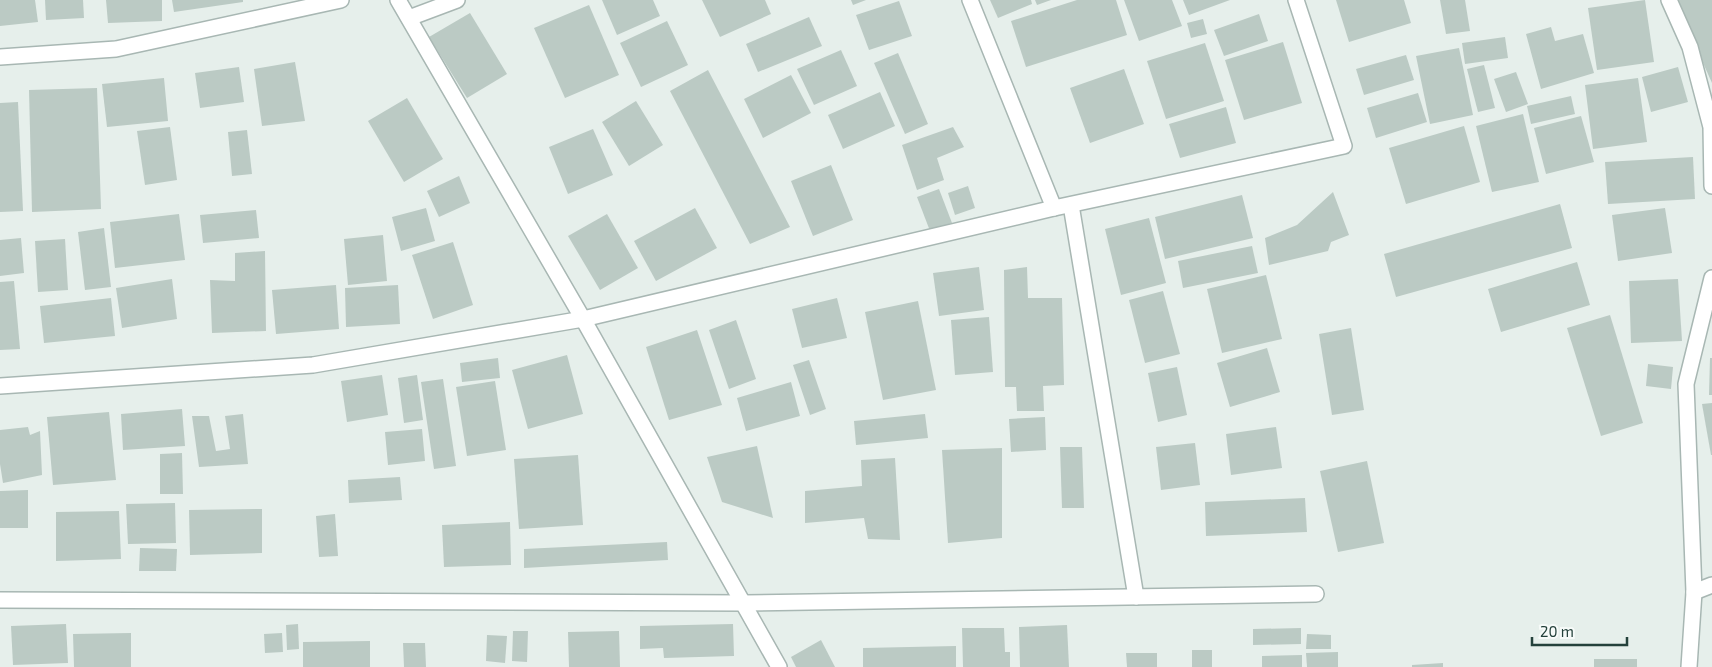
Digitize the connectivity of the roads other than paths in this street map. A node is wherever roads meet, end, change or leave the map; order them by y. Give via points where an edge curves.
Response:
1 (341, 0) edge
2 (398, 0) edge
3 (457, 0) edge
4 (970, 0) edge
5 (1296, 0) edge
6 (1669, 0) edge
7 (409, 18) junction
8 (0, 57) edge
9 (1712, 186) edge
10 (1072, 205) junction
11 (1054, 208) junction
12 (1712, 278) edge
13 (583, 319) junction
14 (0, 386) edge
15 (1712, 585) edge
16 (1694, 592) junction
17 (1316, 594) dead end
18 (1136, 597) junction
19 (0, 600) edge
20 (745, 603) junction
21 (779, 667) edge
22 (1689, 667) edge

1 - 8 street via 116,49
2 - 7 street
3 - 7 street
4 - 11 street
5 - 10 street via 1344,146
6 - 9 street via 1690,47 1711,127
7 - 13 street
10 - 11 street
10 - 18 street
11 - 13 street
12 - 16 street via 1686,384
13 - 14 street via 313,365
13 - 20 street
15 - 16 street
16 - 22 street
17 - 18 street
18 - 20 street
19 - 20 street
20 - 21 street

